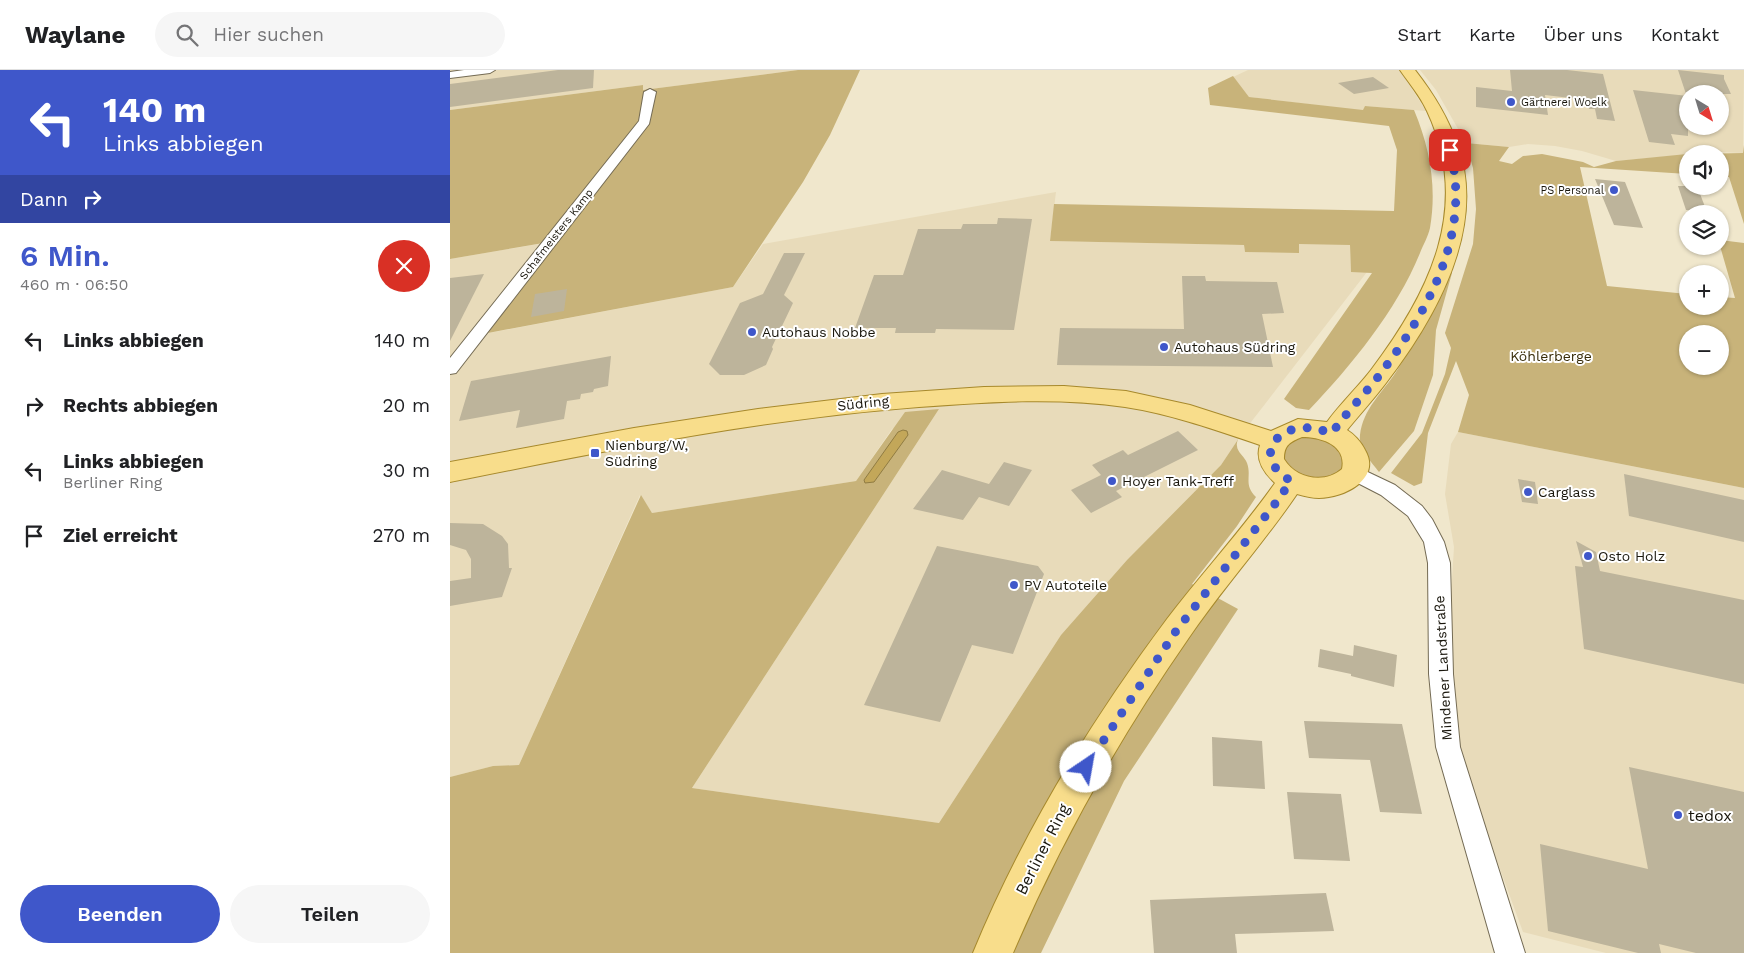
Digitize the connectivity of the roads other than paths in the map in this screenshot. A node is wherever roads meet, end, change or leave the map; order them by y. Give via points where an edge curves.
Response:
1 (490, 70) edge
2 (1407, 70) edge
3 (450, 75) edge
4 (650, 92) dead end
5 (450, 369) edge
6 (1332, 433) junction
7 (1274, 441) junction
8 (450, 472) edge
9 (1355, 473) junction
10 (1291, 481) junction
11 (993, 953) edge
12 (1510, 953) edge

1 - 3 street
2 - 6 main road via 1431,104 1445,133 1456,190 1453,234 1441,274 1412,327 1377,378
4 - 5 street, Schafmeisters Kamp via 644,121
6 - 7 main road via 1298,428
6 - 9 main road via 1354,451
7 - 8 main road, Südring via 1184,410 1131,400 1084,395 1002,394 796,410 691,426
7 - 10 main road via 1270,451 1272,462
9 - 10 main road via 1344,483 1328,488 1309,488
9 - 12 street, Mindener Landstraße via 1388,490 1416,511 1434,542 1438,563 1441,674 1448,747
10 - 11 main road, Berliner Ring via 1176,631 1086,767 1049,833

